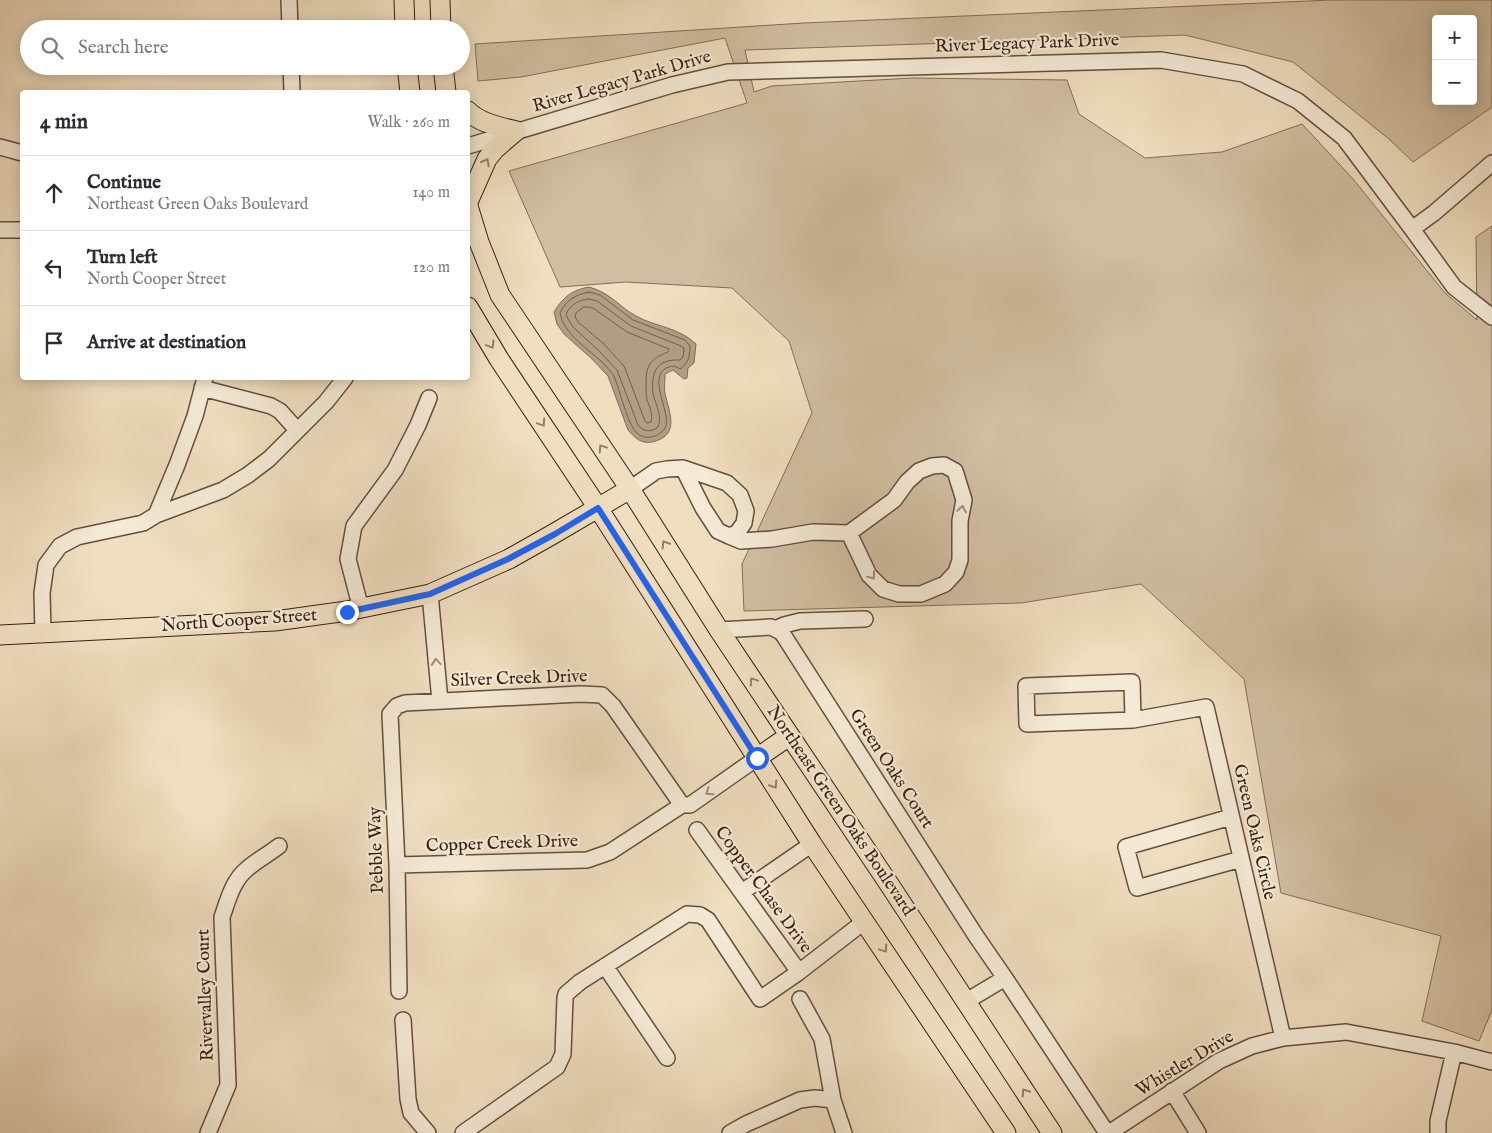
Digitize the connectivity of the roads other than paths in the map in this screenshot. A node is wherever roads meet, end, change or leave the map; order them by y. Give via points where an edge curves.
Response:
1 (289, 0) edge
2 (404, 0) edge
3 (440, 0) edge
4 (290, 20) edge
5 (405, 20) edge
6 (441, 20) edge
7 (291, 75) edge
8 (408, 75) edge
9 (292, 90) edge
10 (410, 90) edge
11 (470, 114) edge
12 (516, 131) junction
13 (470, 145) edge
14 (0, 147) edge
15 (20, 152) edge
16 (1492, 163) edge
17 (470, 197) edge
18 (470, 213) edge
19 (1412, 229) junction
20 (0, 230) edge
21 (20, 230) edge
22 (470, 310) edge
23 (1492, 317) edge
24 (343, 380) edge
25 (204, 383) edge
26 (429, 398) dead end
27 (297, 430) junction
28 (683, 468) junction
29 (630, 489) junction
30 (598, 508) junction
31 (156, 515) junction
32 (849, 533) junction
33 (729, 536) junction
34 (430, 594) junction
35 (361, 609) junction
36 (865, 620) dead end
37 (775, 629) junction
38 (719, 630) junction
39 (43, 633) junction
40 (0, 635) edge
41 (440, 701) junction
42 (394, 709) joint
43 (1133, 720) junction
44 (789, 736) junction
45 (757, 758) junction
46 (682, 805) junction
47 (1231, 817) junction
48 (697, 830) dead end
49 (812, 844) junction
50 (279, 846) dead end
51 (1241, 859) junction
52 (397, 865) junction
53 (742, 892) junction
54 (864, 921) junction
55 (605, 966) junction
56 (799, 972) junction
57 (1005, 978) junction
58 (399, 991) dead end
59 (800, 999) dead end
60 (965, 1002) junction
61 (404, 1020) dead end
62 (1283, 1038) junction
63 (1454, 1052) junction
64 (667, 1058) dead end
65 (1492, 1062) edge
66 (1172, 1091) junction
67 (833, 1100) junction
68 (208, 1133) edge
69 (428, 1133) edge
70 (463, 1133) edge
71 (730, 1133) edge
72 (844, 1133) edge
73 (1006, 1133) edge
74 (1052, 1133) edge
75 (1108, 1133) edge
76 (1198, 1133) edge
77 (1438, 1133) edge

1 - 4 street
2 - 5 main road
3 - 6 main road
7 - 9 street
8 - 10 main road
11 - 12 main road via 490,124
12 - 13 street, River Legacy Park Drive
17 -> 12 main road via 487,159
12 - 19 street, River Legacy Park Drive via 728,72 1161,60 1243,74 1298,101 1344,138
14 - 15 street
16 - 19 street
29 -> 18 main road, Northeast Green Oaks Boulevard via 500,295
19 - 23 street, River Legacy Park Drive via 1454,287
20 - 21 street
22 -> 30 main road
24 - 27 street
25 - 27 street via 271,406
25 - 31 street via 195,416
26 - 35 street via 395,470 354,526 348,558
27 - 31 street via 248,475 222,490
28 - 29 street via 656,471
28 - 33 street via 718,531
28 - 33 street via 727,483 740,495 746,511 744,523 737,533
29 - 30 main road, North Cooper Street
38 -> 29 main road, Northeast Green Oaks Boulevard
30 - 34 main road, North Cooper Street via 508,559
30 - 45 main road
31 - 39 street via 143,523 78,537 60,546 46,565 42,593
32 -> 32 street via 869,575 882,589 900,594 921,594 945,584 956,572 960,560 960,521 964,500 955,471 944,465 919,471 894,500
32 - 33 street via 812,532 742,541
34 - 35 main road, North Cooper Street
41 -> 34 street
35 - 39 main road, North Cooper Street via 275,621
36 - 37 street via 800,621
37 - 38 street
37 - 57 street, Green Oaks Court via 784,636
44 -> 38 main road, Northeast Green Oaks Boulevard
39 - 40 main road, North Cooper Street
41 - 42 street, Silver Creek Drive via 404,703
41 - 46 street, Silver Creek Drive via 602,695
42 - 52 street, Pebble Way via 390,714
43 - 43 street via 1027,724 1026,686 1132,682
43 - 47 street, Green Oaks Circle via 1206,707
44 - 45 main road
44 - 60 main road, Northeast Green Oaks Boulevard
45 -> 46 street, Copper Creek Drive via 690,806
45 -> 49 main road
46 - 52 street, Copper Creek Drive via 610,852 587,860
47 - 51 street, Green Oaks Circle
47 - 51 street via 1126,847 1137,888
48 - 53 street, Copper Chase Drive
49 - 53 street
49 - 54 main road
50 - 68 street, Rivervalley Court via 246,869 231,892 222,917 228,1085
51 - 62 street, Green Oaks Circle
52 - 58 street, Pebble Way
53 - 56 street, Copper Chase Drive
54 - 56 street
54 -> 73 main road
55 - 56 street via 687,914 700,915 708,920 760,999
55 - 64 street
55 - 70 street via 566,994 562,1054 557,1067
57 - 60 street
57 - 75 street, Green Oaks Court
59 - 67 street via 822,1039
74 -> 60 main road, Northeast Green Oaks Boulevard
61 - 69 street via 408,1099 411,1113
62 - 63 street, Whistler Drive via 1346,1032
62 - 66 street, Whistler Drive via 1252,1046 1219,1061
63 - 65 street, Whistler Drive
63 - 77 street
66 - 75 street, Whistler Drive
66 - 76 street
67 - 71 street via 800,1100
67 - 72 street

